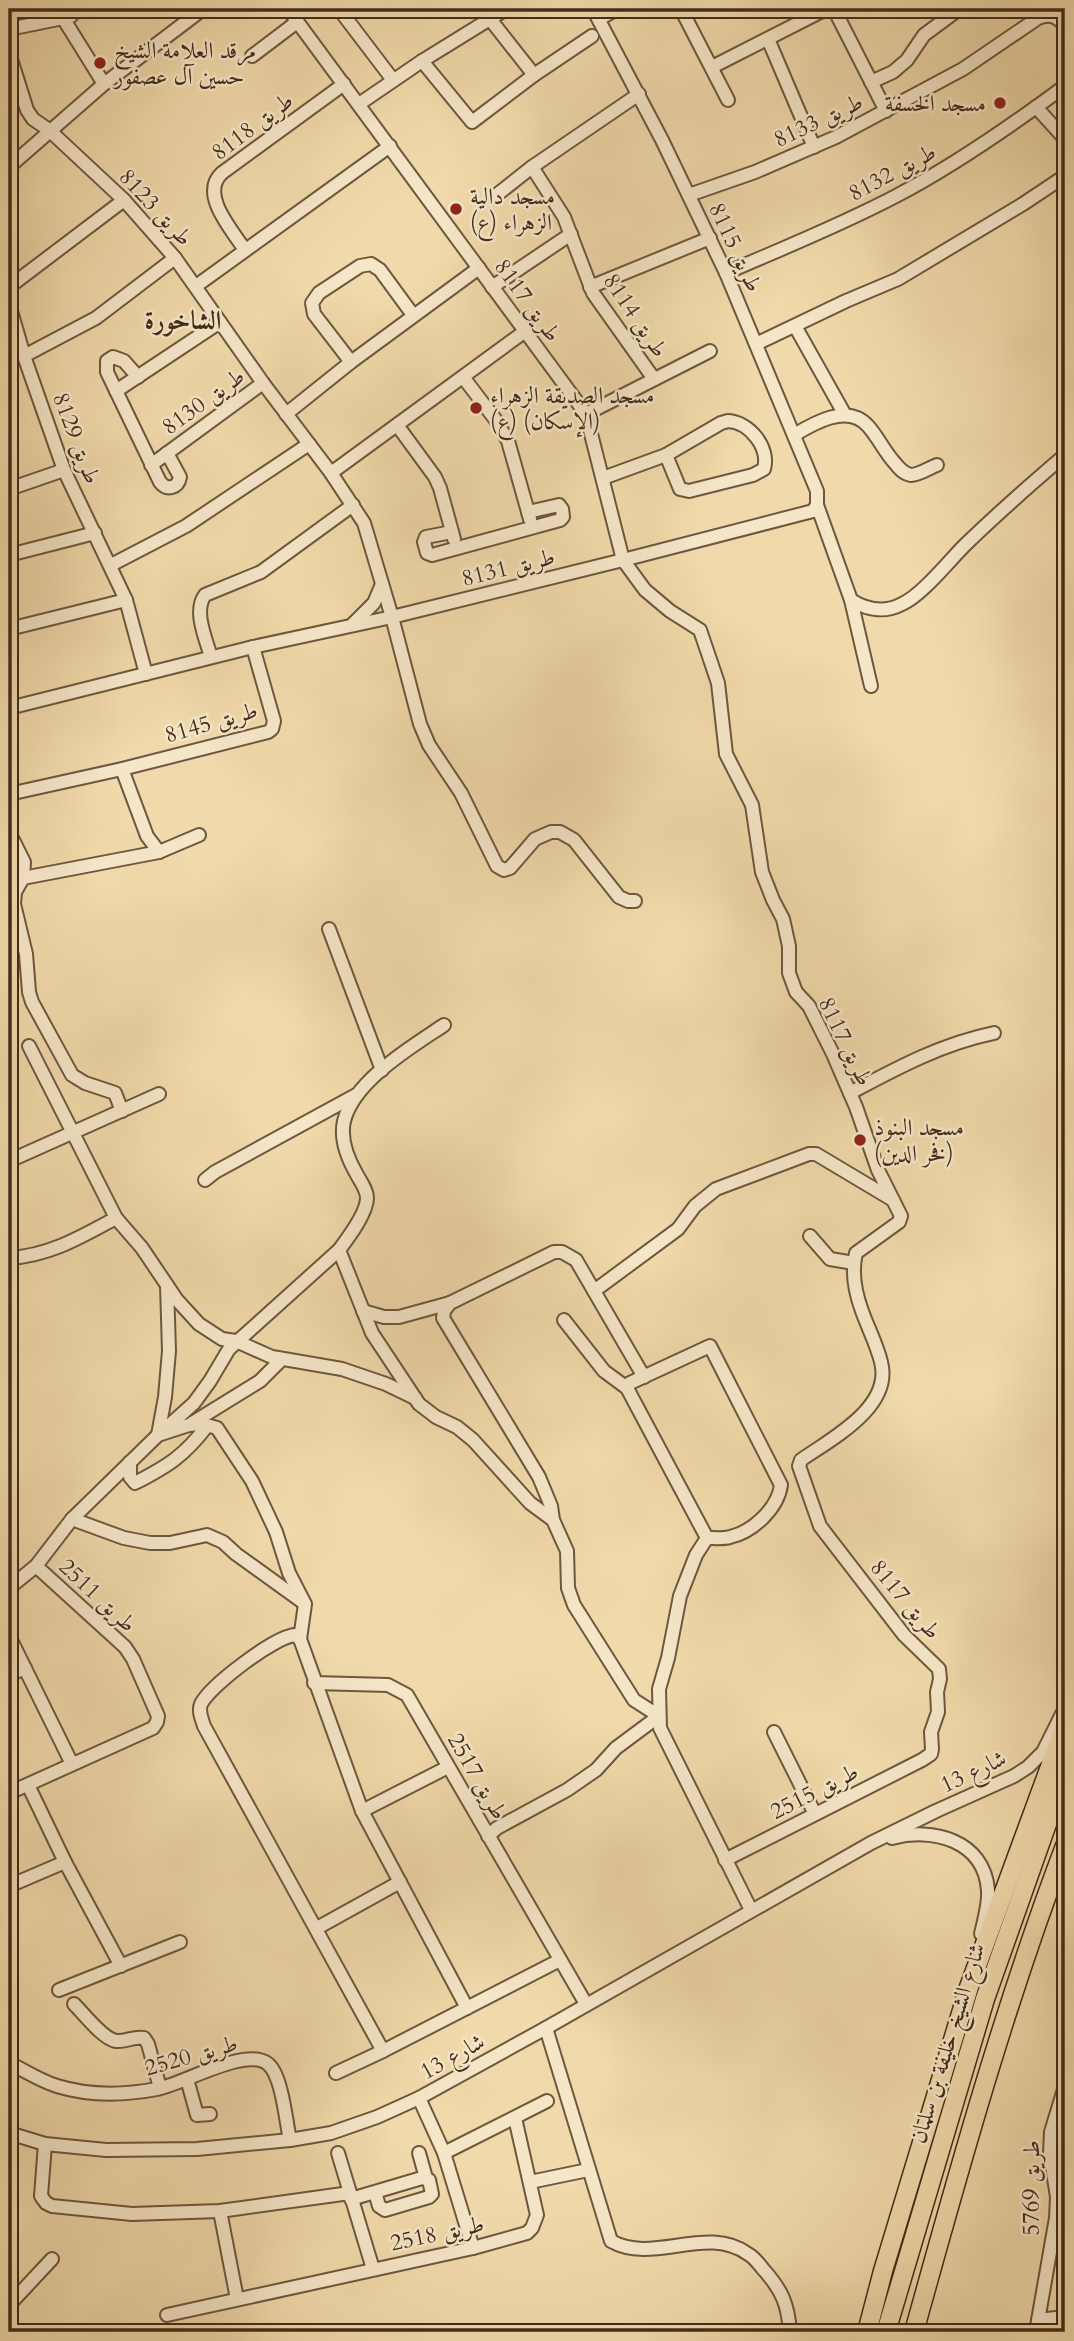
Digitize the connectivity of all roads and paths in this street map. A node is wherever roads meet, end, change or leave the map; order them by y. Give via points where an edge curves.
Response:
1 (77, 9) edge
2 (203, 9) edge
3 (288, 9) edge
4 (339, 9) edge
5 (506, 9) edge
6 (617, 9) edge
7 (681, 9) edge
8 (826, 9) edge
9 (834, 9) edge
10 (959, 9) edge
11 (1048, 12) edge
12 (596, 14) edge
13 (63, 18) junction
14 (490, 19) junction
15 (297, 22) junction
16 (1065, 26) edge
17 (9, 29) edge
18 (9, 35) edge
19 (592, 36) dead end
20 (768, 39) junction
21 (252, 56) dead end
22 (9, 57) edge
23 (422, 61) junction
24 (712, 67) junction
25 (534, 75) junction
26 (393, 80) junction
27 (871, 82) junction
28 (104, 84) junction
29 (344, 84) junction
30 (1065, 86) edge
31 (639, 94) junction
32 (728, 100) dead end
33 (359, 104) junction
34 (1036, 107) junction
35 (886, 111) junction
36 (49, 130) junction
37 (1065, 139) edge
38 (390, 146) junction
39 (814, 146) junction
40 (9, 166) edge
41 (532, 167) junction
42 (1065, 176) edge
43 (689, 195) junction
44 (494, 197) dead end
45 (124, 200) junction
46 (571, 234) junction
47 (710, 238) junction
48 (245, 250) junction
49 (175, 258) junction
50 (479, 268) junction
51 (726, 273) junction
52 (196, 286) junction
53 (9, 287) edge
54 (492, 287) junction
55 (590, 287) junction
56 (9, 304) edge
57 (413, 315) junction
58 (220, 321) junction
59 (795, 326) junction
60 (524, 331) junction
61 (757, 344) junction
62 (710, 351) dead end
63 (24, 356) junction
64 (351, 362) junction
65 (138, 377) junction
66 (463, 377) junction
67 (654, 379) junction
68 (263, 383) junction
69 (116, 391) junction
70 (286, 414) junction
71 (586, 414) junction
72 (845, 415) junction
73 (397, 425) junction
74 (794, 435) junction
75 (309, 444) junction
76 (167, 453) junction
77 (1065, 455) edge
78 (666, 456) junction
79 (151, 465) junction
80 (937, 466) dead end
81 (64, 470) junction
82 (331, 473) junction
83 (603, 478) junction
84 (9, 489) edge
85 (353, 505) junction
86 (815, 508) junction
87 (528, 512) junction
88 (532, 526) junction
89 (452, 532) junction
90 (95, 533) junction
91 (457, 548) junction
92 (9, 555) edge
93 (623, 560) junction
94 (111, 565) junction
95 (382, 584) junction
96 (126, 600) junction
97 (851, 600) junction
98 (392, 617) junction
99 (352, 626) junction
100 (9, 629) edge
101 (253, 647) junction
102 (211, 657) junction
103 (146, 674) junction
104 (871, 686) dead end
105 (9, 708) edge
106 (122, 769) junction
107 (9, 794) edge
108 (9, 832) edge
109 (200, 835) dead end
110 (159, 852) junction
111 (23, 878) junction
112 (12, 890) edge
113 (635, 901) dead end
114 (329, 929) dead end
115 (444, 1025) dead end
116 (994, 1033) dead end
117 (29, 1046) dead end
118 (382, 1070) junction
119 (360, 1093) junction
120 (849, 1093) junction
121 (159, 1094) dead end
122 (122, 1111) junction
123 (72, 1134) junction
124 (9, 1161) edge
125 (205, 1180) dead end
126 (893, 1200) junction
127 (116, 1218) junction
128 (810, 1236) dead end
129 (339, 1250) junction
130 (9, 1258) edge
131 (855, 1263) junction
132 (167, 1284) junction
133 (594, 1291) junction
134 (450, 1303) junction
135 (363, 1311) junction
136 (564, 1320) dead end
137 (236, 1341) junction
138 (282, 1359) junction
139 (644, 1377) junction
140 (627, 1388) junction
141 (415, 1398) junction
142 (189, 1425) junction
143 (207, 1426) junction
144 (158, 1435) junction
145 (130, 1462) junction
146 (802, 1471) junction
147 (781, 1485) junction
148 (72, 1520) junction
149 (554, 1520) junction
150 (707, 1538) junction
151 (36, 1566) junction
152 (9, 1588) edge
153 (305, 1604) junction
154 (9, 1636) edge
155 (300, 1639) junction
156 (25, 1668) junction
157 (9, 1675) edge
158 (314, 1684) junction
159 (1065, 1708) edge
160 (659, 1716) junction
161 (1065, 1726) edge
162 (774, 1732) dead end
163 (922, 1760) joint
164 (72, 1763) junction
165 (449, 1768) junction
166 (1065, 1773) edge
167 (28, 1785) junction
168 (9, 1793) edge
169 (362, 1811) junction
170 (815, 1814) junction
171 (488, 1836) junction
172 (871, 1843) junction
173 (1065, 1846) edge
174 (724, 1860) junction
175 (65, 1863) junction
176 (400, 1882) junction
177 (9, 1886) edge
178 (751, 1910) junction
179 (317, 1928) junction
180 (180, 1942) dead end
181 (560, 1959) junction
182 (121, 1966) junction
183 (969, 1987) junction
184 (59, 1990) dead end
185 (74, 2004) dead end
186 (586, 2004) junction
187 (467, 2008) junction
188 (546, 2028) junction
189 (383, 2051) junction
190 (9, 2063) edge
191 (336, 2073) dead end
192 (187, 2079) junction
193 (1065, 2086) edge
194 (160, 2088) junction
195 (419, 2098) junction
196 (547, 2101) dead end
197 (210, 2115) dead end
198 (515, 2118) junction
199 (9, 2133) edge
200 (290, 2140) junction
201 (45, 2144) junction
202 (444, 2152) junction
203 (338, 2153) dead end
204 (419, 2153) dead end
205 (588, 2170) junction
206 (426, 2178) junction
207 (530, 2182) junction
208 (375, 2192) junction
209 (351, 2196) junction
210 (220, 2211) junction
211 (1060, 2239) edge
212 (473, 2248) junction
213 (52, 2259) dead end
214 (373, 2269) junction
215 (237, 2299) junction
216 (9, 2305) edge
217 (167, 2315) dead end
218 (1065, 2317) edge
219 (1037, 2326) edge
220 (9, 2328) edge
221 (13, 2332) edge
222 (790, 2332) edge
223 (867, 2332) edge
224 (886, 2332) edge
225 (914, 2332) edge

1 - 13 street
2 - 28 street
3 - 15 street, طريق 8117
4 - 26 street
5 - 14 street
6 - 12 street
7 - 24 street
8 - 20 street
9 - 27 street
10 - 27 street via 925,35 908,60
11 - 16 street, طريق 8133
11 - 35 street, طريق 8133 via 963,69
12 - 31 street, طريق 8115
13 - 17 street
13 - 28 street
14 - 23 street
14 - 25 street
15 - 21 street
15 - 29 street, طريق 8117
18 - 22 street, طريق 8123
19 - 25 street
20 - 24 street
20 - 39 street
22 - 36 street, طريق 8123 via 27,110
23 - 25 street via 472,122
23 - 26 street
24 - 32 street
26 - 33 street
27 - 35 street
28 - 36 street
29 - 33 street, طريق 8117
29 - 48 street, طريق 8118 via 214,182 214,200
30 - 34 street, طريق 8132
31 - 41 street
31 - 43 street, طريق 8115
33 - 38 street, طريق 8117
34 - 37 street
34 - 51 street, طريق 8132 via 959,160 897,195
35 - 39 street, طريق 8133
36 - 40 street
36 - 45 street, طريق 8123
38 - 48 street
38 - 50 street, طريق 8117
39 - 43 street, طريق 8133
41 - 44 street
41 - 46 street, طريق 8114
42 - 59 street via 898,279
43 - 47 street, طريق 8115
45 - 49 street, طريق 8123
45 - 53 street
46 - 54 street
46 - 55 street, طريق 8114
47 - 51 street, طريق 8115
47 - 55 street
48 - 52 street
49 - 52 street, طريق 8123
49 - 63 street via 101,314
50 - 54 street, طريق 8117
50 - 57 street
51 - 61 street, طريق 8115
52 - 58 street, طريق 8123
54 - 60 street, طريق 8117
55 - 67 street, طريق 8114
56 - 63 street, طريق 8129
57 - 64 street
57 - 64 street via 371,264 360,266 319,293 312,303 314,314
58 - 65 street
58 - 68 street, طريق 8123
59 - 61 street
59 - 72 street
60 - 66 street
60 - 71 street, طريق 8117
61 - 74 street, طريق 8115
62 - 67 street, طريق 8114
63 - 81 street, طريق 8129
64 - 70 street
65 - 69 street
65 - 69 street, طريق 8130 via 124,360 110,358 105,368
66 - 73 street
66 - 87 street via 503,430
67 - 71 street, طريق 8114
68 - 70 street, طريق 8123
68 - 76 street, طريق 8130
69 - 79 street, طريق 8130
70 - 75 street, طريق 8123
71 - 83 street, طريق 8117
72 - 74 street via 815,422
72 - 80 street via 866,424 905,473
73 - 82 street
73 - 89 street via 435,477
74 - 86 street, طريق 8115 via 817,491
75 - 82 street, طريق 8123
75 - 94 street via 186,526
76 - 79 street, طريق 8130
76 - 79 street, طريق 8130 via 179,472 176,485 163,486
77 - 97 street via 913,597 876,610
78 - 78 street via 678,486 686,491 759,473 765,463 756,438 736,421 721,423
78 - 83 street
81 - 84 street
81 - 90 street, طريق 8129
82 - 85 street, طريق 8123
83 - 93 street, طريق 8117
85 - 95 street, طريق 8123 via 364,523
85 - 102 street via 270,567 205,595 199,610
86 - 93 street, طريق 8131
86 - 97 street, طريق 8115
87 - 88 street
87 - 88 street via 557,505 562,509 560,520
88 - 91 street
89 - 91 street
89 - 91 street via 426,537 426,552
90 - 92 street
90 - 94 street, طريق 8129
93 - 98 street, طريق 8131
93 - 120 street, طريق 8117 via 645,590 700,629 718,683 726,754 752,805 762,872 783,919 789,973 821,1029
94 - 96 street, طريق 8129
95 - 98 street, طريق 8123
95 - 99 street via 374,603
96 - 100 street
96 - 103 street, طريق 8129
97 - 104 street, طريق 8115
98 - 99 street, طريق 8131
98 - 113 street, طريق 8123 via 419,724 461,793 497,866 510,868 535,839 560,832 574,840 620,897
99 - 101 street, طريق 8131
101 - 102 street, طريق 8131
101 - 106 street, طريق 8145 via 274,721 271,729
102 - 103 street, طريق 8131
103 - 105 street, طريق 8131
106 - 107 street, طريق 8145
106 - 110 street via 147,835
108 - 111 street via 24,862
109 - 110 street
110 - 111 street
111 - 112 street
112 - 122 street via 32,1002 72,1075 115,1093
114 - 118 street
115 - 118 street
116 - 120 street via 932,1051
117 - 123 street
118 - 119 street
119 - 125 street
119 - 129 street via 344,1122 344,1135 347,1153 367,1196 366,1206
120 - 126 street, طريق 8117
121 - 122 street
122 - 123 street
123 - 124 street
123 - 127 street
126 - 131 street via 901,1216 899,1222 856,1253
126 - 133 street via 816,1154 808,1154 716,1189 695,1206 678,1229
127 - 130 street via 59,1248
127 - 132 street
128 - 131 street via 830,1259
129 - 135 street
129 - 137 street
131 - 146 street via 855,1291 883,1381 857,1421 801,1460
132 - 137 street via 199,1324 222,1339
132 - 144 street via 169,1351
133 - 134 street via 576,1260 555,1252
133 - 139 street
134 - 135 street via 400,1317
134 - 149 street via 443,1318 539,1477
135 - 141 street via 372,1333
136 - 140 street via 604,1371
137 - 138 street
137 - 144 street via 194,1403
138 - 141 street via 342,1369
138 - 142 street via 260,1381
139 - 140 street
139 - 147 street via 710,1346
140 - 150 street
141 - 149 street via 436,1418 473,1440 530,1503
142 - 143 street
142 - 144 street
143 - 145 street via 184,1455 135,1483
143 - 153 street via 217,1429 252,1481
144 - 145 street
145 - 148 street
146 - 147 street
146 - 163 street, طريق 8117 via 820,1526 904,1635 939,1669 939,1712 931,1732 931,1754
147 - 150 street via 780,1499 752,1528 729,1537
148 - 151 street
148 - 153 street via 150,1543 207,1535
149 - 160 street via 567,1551 568,1588 574,1605 634,1699
150 - 160 street via 695,1555 680,1596 659,1689
151 - 152 street
151 - 164 street, طريق 2511 via 125,1647 158,1716 153,1728
153 - 155 street
154 - 156 street
155 - 158 street
155 - 179 street via 295,1635 279,1640 228,1675 203,1701 200,1713
156 - 157 street
156 - 164 street
158 - 165 street, طريق 2517 via 377,1684 398,1689 413,1704
158 - 169 street
159 - 172 street, شارع 13 via 1043,1752 1028,1767
160 - 171 street via 616,1748 596,1770
160 - 174 street via 660,1728
161 - 183 highway
162 - 170 street
163 - 170 street, طريق 2515
164 - 167 street, طريق 2511
165 - 169 street
165 - 171 street, طريق 2517
166 - 224 highway, شارع الشيخ خليفة بن سلمان via 985,1999
167 - 168 street, طريق 2511
167 - 175 street
169 - 176 street
170 - 174 street, طريق 2515
171 - 181 street, طريق 2517
172 - 178 street, شارع 13
172 - 183 street, شارع 13 via 914,1833 945,1837 965,1847 982,1868 988,1890 986,1914
173 - 225 highway via 1005,2020
174 - 178 street
175 - 177 street
175 - 182 street
176 - 179 street
176 - 187 street
178 - 186 street, شارع 13
179 - 189 street
180 - 182 street
181 - 186 street, طريق 2517
181 - 187 street
182 - 184 street
183 - 223 highway
185 - 194 street via 106,2037 119,2041 144,2038
186 - 188 street, شارع 13
187 - 189 street
188 - 195 street, شارع 13
188 - 205 street
189 - 191 street
190 - 194 street, طريق 2520 via 56,2086 90,2093 126,2094
192 - 194 street, طريق 2520
192 - 197 street via 197,2115
192 - 200 street, طريق 2520 via 244,2059 267,2062 277,2075
193 - 211 street, طريق 5769 via 1051,2132 1050,2153
195 - 200 street, شارع 13 via 331,2133
195 - 202 street
196 - 198 street
198 - 202 street
198 - 207 street, طريق 2518
199 - 201 street, شارع 13
200 - 201 street, شارع 13 via 148,2151
201 - 210 street via 41,2196 52,2206 132,2214
202 - 212 street
203 - 209 street
204 - 206 street
205 - 207 street
205 - 222 street via 611,2241 637,2250 716,2242 740,2249 778,2285
206 - 208 street
206 - 208 street via 432,2194 385,2210
207 - 212 street, طريق 2518 via 537,2215 532,2228 520,2236
208 - 209 street
209 - 210 street
209 - 214 street
210 - 215 street
211 - 219 street, طريق 5769
212 - 214 street, طريق 2518
213 - 216 street
214 - 215 street, طريق 2518
215 - 217 street, طريق 2518
218 - 219 street
220 - 221 street

